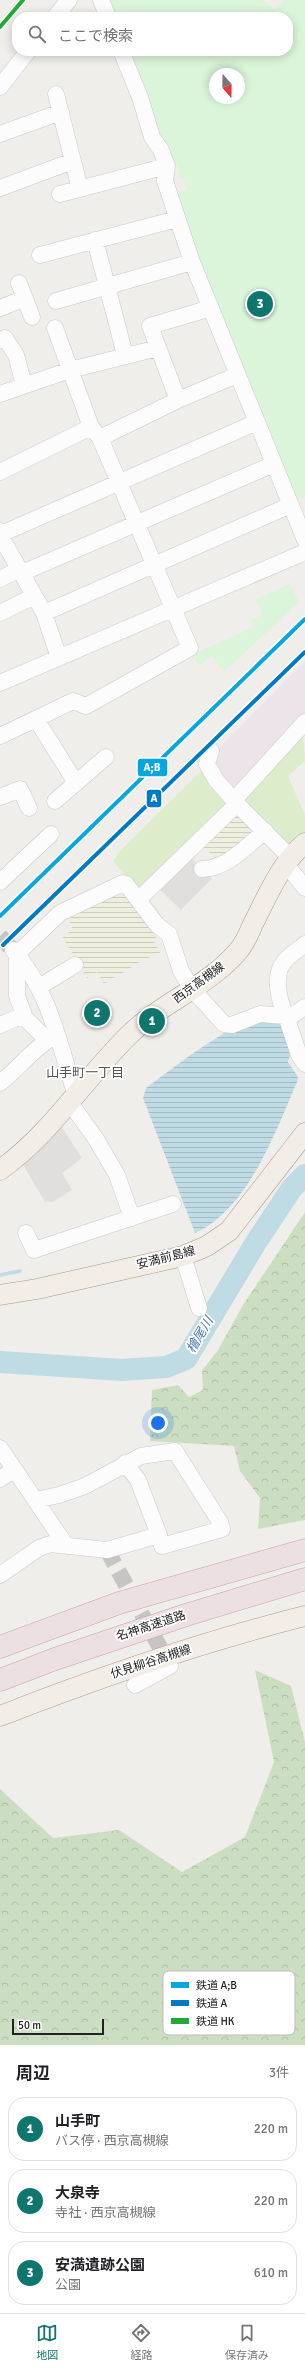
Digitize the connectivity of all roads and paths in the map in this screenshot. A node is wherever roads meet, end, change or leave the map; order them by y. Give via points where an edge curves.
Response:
1 (69, 0) edge
2 (101, 0) edge
3 (59, 12) edge
4 (106, 12) edge
5 (24, 56) edge
6 (123, 56) edge
7 (0, 87) edge
8 (56, 94) dead end
9 (61, 112) junction
10 (0, 134) edge
11 (73, 161) junction
12 (167, 166) junction
13 (0, 188) edge
14 (80, 189) junction
15 (60, 194) dead end
16 (177, 219) junction
17 (95, 240) junction
18 (40, 255) dead end
19 (192, 262) junction
20 (19, 283) dead end
21 (107, 286) junction
22 (25, 298) junction
23 (56, 301) dead end
24 (0, 308) edge
25 (211, 308) junction
26 (32, 317) dead end
27 (55, 328) dead end
28 (2, 334) edge
29 (158, 348) junction
30 (124, 355) junction
31 (70, 370) junction
32 (237, 375) junction
33 (24, 385) junction
34 (0, 394) edge
35 (178, 400) junction
36 (257, 422) junction
37 (96, 433) junction
38 (274, 464) junction
39 (0, 472) edge
40 (119, 483) junction
41 (291, 505) junction
42 (137, 523) junction
43 (1, 532) edge
44 (305, 540) edge
45 (305, 552) edge
46 (154, 565) junction
47 (21, 571) junction
48 (0, 579) edge
49 (34, 596) junction
50 (174, 609) junction
51 (0, 613) edge
52 (44, 613) junction
53 (59, 658) junction
54 (0, 683) edge
55 (36, 719) junction
56 (305, 722) edge
57 (0, 736) edge
58 (211, 751) dead end
59 (106, 757) dead end
60 (76, 783) junction
61 (0, 797) edge
62 (55, 801) dead end
63 (235, 802) junction
64 (29, 808) dead end
65 (265, 831) junction
66 (51, 834) dead end
67 (305, 843) edge
68 (288, 860) junction
69 (202, 869) dead end
70 (0, 882) edge
71 (305, 888) edge
72 (138, 900) junction
73 (305, 944) edge
74 (14, 951) junction
75 (74, 965) dead end
76 (38, 987) junction
77 (192, 989) junction
78 (305, 1007) edge
79 (24, 1015) junction
80 (286, 1018) junction
81 (0, 1025) edge
82 (52, 1038) junction
83 (305, 1064) edge
84 (0, 1082) edge
85 (73, 1099) junction
86 (305, 1133) edge
87 (0, 1170) edge
88 (173, 1204) dead end
89 (132, 1218) junction
90 (26, 1233) dead end
91 (183, 1256) junction
92 (0, 1295) edge
93 (199, 1308) dead end
94 (0, 1448) edge
95 (125, 1463) junction
96 (14, 1468) junction
97 (0, 1479) edge
98 (35, 1500) junction
99 (159, 1535) junction
100 (305, 1539) edge
101 (65, 1544) junction
102 (305, 1550) edge
103 (0, 1575) edge
104 (305, 1579) edge
105 (119, 1602) junction
106 (305, 1616) edge
107 (0, 1647) edge
108 (170, 1666) dead end
109 (0, 1680) edge
110 (135, 1685) dead end
111 (0, 1716) edge

1 - 3 street
2 - 4 street
5 - 7 street
6 - 12 street via 152,137 161,150
8 - 9 street
9 - 10 street
9 - 11 street
11 - 13 street
11 - 14 street
12 - 14 street
12 - 16 street via 165,181
14 - 15 street
16 - 17 street
16 - 19 street
17 - 18 street
17 - 21 street
19 - 21 street
19 - 25 street
20 - 22 street
21 - 23 street
21 - 30 street
22 - 24 street
22 - 26 street
25 - 29 street via 150,326
25 - 32 street
27 - 31 street
28 - 33 street via 16,355
29 - 30 street
29 - 35 street
30 - 31 street
31 - 33 street
31 - 37 street
32 - 35 street
32 - 36 street
33 - 34 street
35 - 37 street
36 - 38 street
36 - 40 street
37 - 39 street
37 - 40 street
38 - 41 street
38 - 42 street
40 - 42 street
40 - 43 street
41 - 44 street
41 - 46 street
42 - 46 street
42 - 47 street
43 - 47 street via 4,544
45 - 50 street
46 - 50 street
46 - 52 street
47 - 48 street
47 - 49 street
49 - 51 street
49 - 52 street
50 - 53 street
50 - 55 street via 190,648 86,706 73,700
52 - 53 street
53 - 54 street
55 - 57 street
55 - 60 street
56 - 63 street
58 - 63 street via 207,764 216,780
59 - 60 street
60 - 62 street
61 - 64 street via 20,789
63 - 65 street
63 - 72 street
65 - 68 street
65 - 69 street via 230,860
66 - 70 street
67 - 68 main road, 西京高槻線
68 - 71 street
68 - 77 main road, 西京高槻線 via 240,949 218,970
72 - 74 street via 126,884 112,887 60,913
72 - 77 street via 157,925 169,934 182,971
73 - 80 street via 282,963 278,973
74 - 76 street
74 - 79 street via 17,996
75 - 76 street
76 - 82 street
77 - 80 street via 220,1020 228,1025 260,1014
77 - 85 main road, 西京高槻線 via 128,1035
78 - 80 street
79 - 81 street
79 - 82 street
80 - 83 street via 299,1055
82 - 84 street
82 - 85 street
85 - 87 main road, 西京高槻線 via 16,1159
85 - 89 street via 117,1175
86 - 91 main road, 安満前島線 via 229,1231 207,1246
88 - 89 street
89 - 90 street via 34,1250
91 - 92 main road, 安満前島線
91 - 93 street
94 - 96 street
95 - 98 street via 85,1486
95 - 99 street via 141,1485
95 - 99 street via 141,1456 175,1451 222,1529 162,1546
96 - 97 street
96 - 98 street
98 - 101 street
99 - 101 street via 107,1550
100 - 105 highway via 204,1568
101 - 103 street via 50,1544 39,1548
102 - 105 highway
104 - 109 highway, 名神高速道路 via 179,1617
105 - 107 highway
106 - 111 main road, 伏見柳谷高槻線 via 200,1645
108 - 110 street

